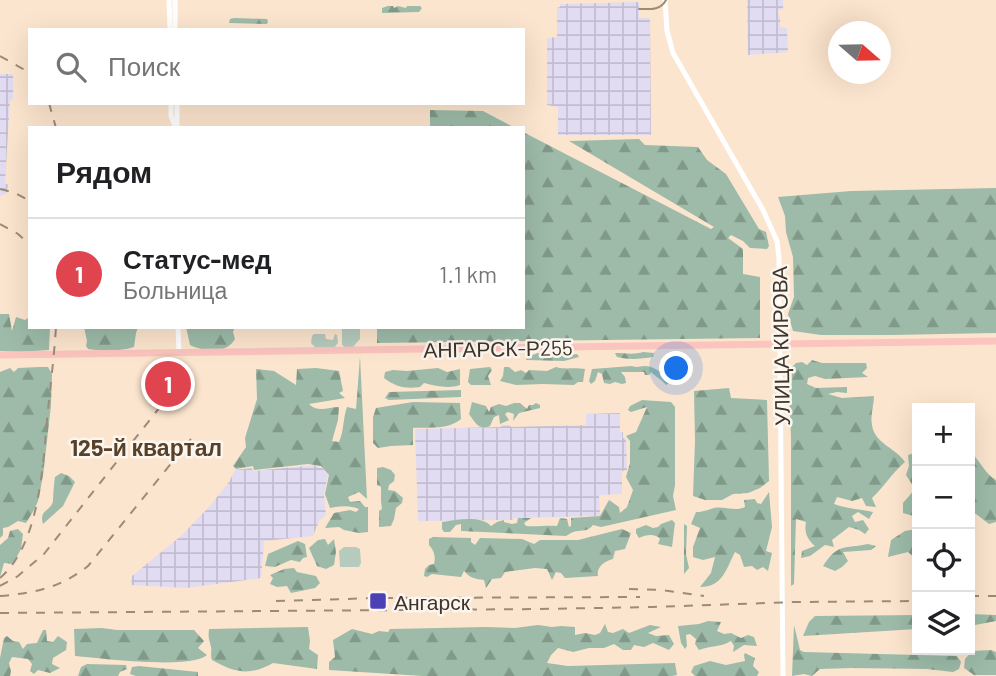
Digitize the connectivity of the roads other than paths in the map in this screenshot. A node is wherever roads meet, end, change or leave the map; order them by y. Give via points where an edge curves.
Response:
1 (169, 0) edge
2 (175, 0) edge
3 (667, 0) edge
4 (170, 28) edge
5 (176, 28) edge
6 (171, 105) edge
7 (177, 105) edge
8 (176, 126) edge
9 (177, 126) edge
10 (178, 329) edge
11 (996, 341) edge
12 (779, 343) junction
13 (179, 352) junction
14 (0, 355) edge
15 (783, 676) edge

1 - 4 street
2 - 5 street
3 - 12 street, УЛИЦА КИРОВА via 673,53 777,241
6 - 8 street
7 - 9 street
10 - 13 street
11 - 12 main road, АНГАРСК-Р255
12 - 13 main road, АНГАРСК-Р255
12 - 15 street, УЛИЦА КИРОВА
13 - 14 main road, АНГАРСК-Р255

